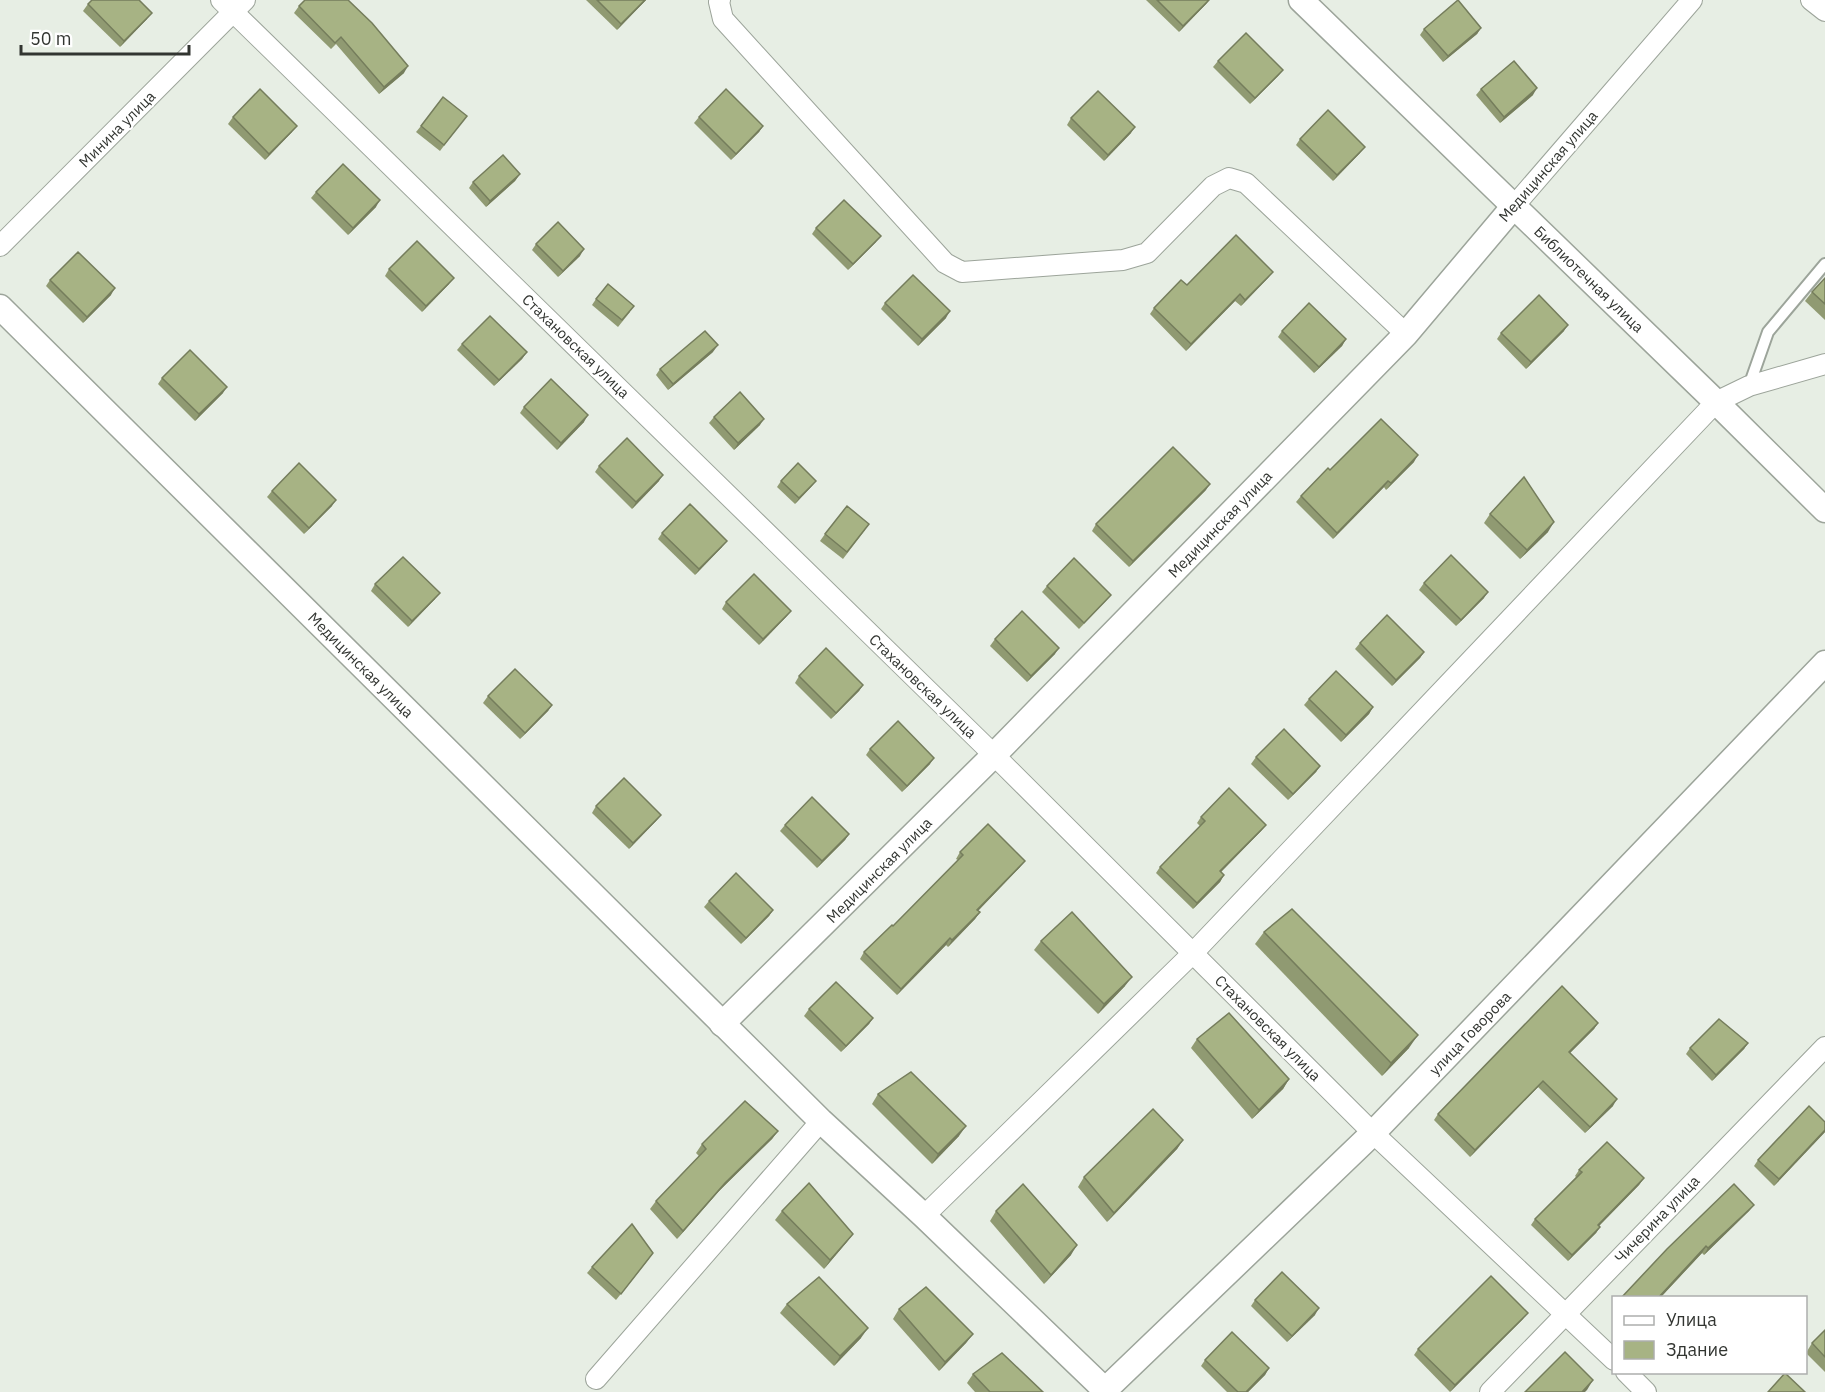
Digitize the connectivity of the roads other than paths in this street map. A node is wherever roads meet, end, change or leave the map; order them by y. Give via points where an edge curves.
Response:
1 (720, 0) edge
2 (1301, 0) edge
3 (1692, 0) edge
4 (1811, 0) edge
5 (233, 4) edge
6 (1825, 11) edge
7 (1514, 206) junction
8 (0, 246) edge
9 (1825, 264) edge
10 (0, 307) edge
11 (1406, 334) junction
12 (1825, 364) edge
13 (1749, 386) junction
14 (1716, 402) junction
15 (1825, 510) edge
16 (1825, 663) edge
17 (994, 755) junction
18 (1193, 953) junction
19 (722, 1024) junction
20 (1825, 1047) edge
21 (821, 1121) junction
22 (1373, 1133) junction
23 (924, 1216) junction
24 (1565, 1313) junction
25 (1612, 1358) edge
26 (1628, 1374) edge
27 (596, 1379) dead end
28 (1104, 1391) edge
29 (1490, 1392) edge
30 (1646, 1392) edge

1 - 11 street via 723,19 945,263 963,272 1123,260 1147,253 1213,186 1229,178 1246,183
2 - 7 street, Библиотечная улица
3 - 7 street, Медицинская улица
4 - 6 street
5 - 8 street, Минина улица
5 - 17 street, Стахановская улица
7 - 11 street, Медицинская улица
7 - 14 street, Библиотечная улица
9 - 13 lane via 1768,332
10 - 19 street, Медицинская улица
11 - 17 street, Медицинская улица
12 - 13 street
13 - 14 street
14 - 15 street, Библиотечная улица
14 - 18 street
16 - 22 street, улица Говорова
17 - 18 street, Стахановская улица
17 - 19 street, Медицинская улица
18 - 22 street, Стахановская улица
18 - 23 street
19 - 21 street, Медицинская улица
20 - 24 street, Чичерина улица
21 - 23 street, Медицинская улица
21 - 27 street
22 - 24 street, Стахановская улица
22 - 28 street, улица Говорова
23 - 28 street, Медицинская улица
24 - 25 street, Стахановская улица
24 - 29 street, Чичерина улица
26 - 30 street

